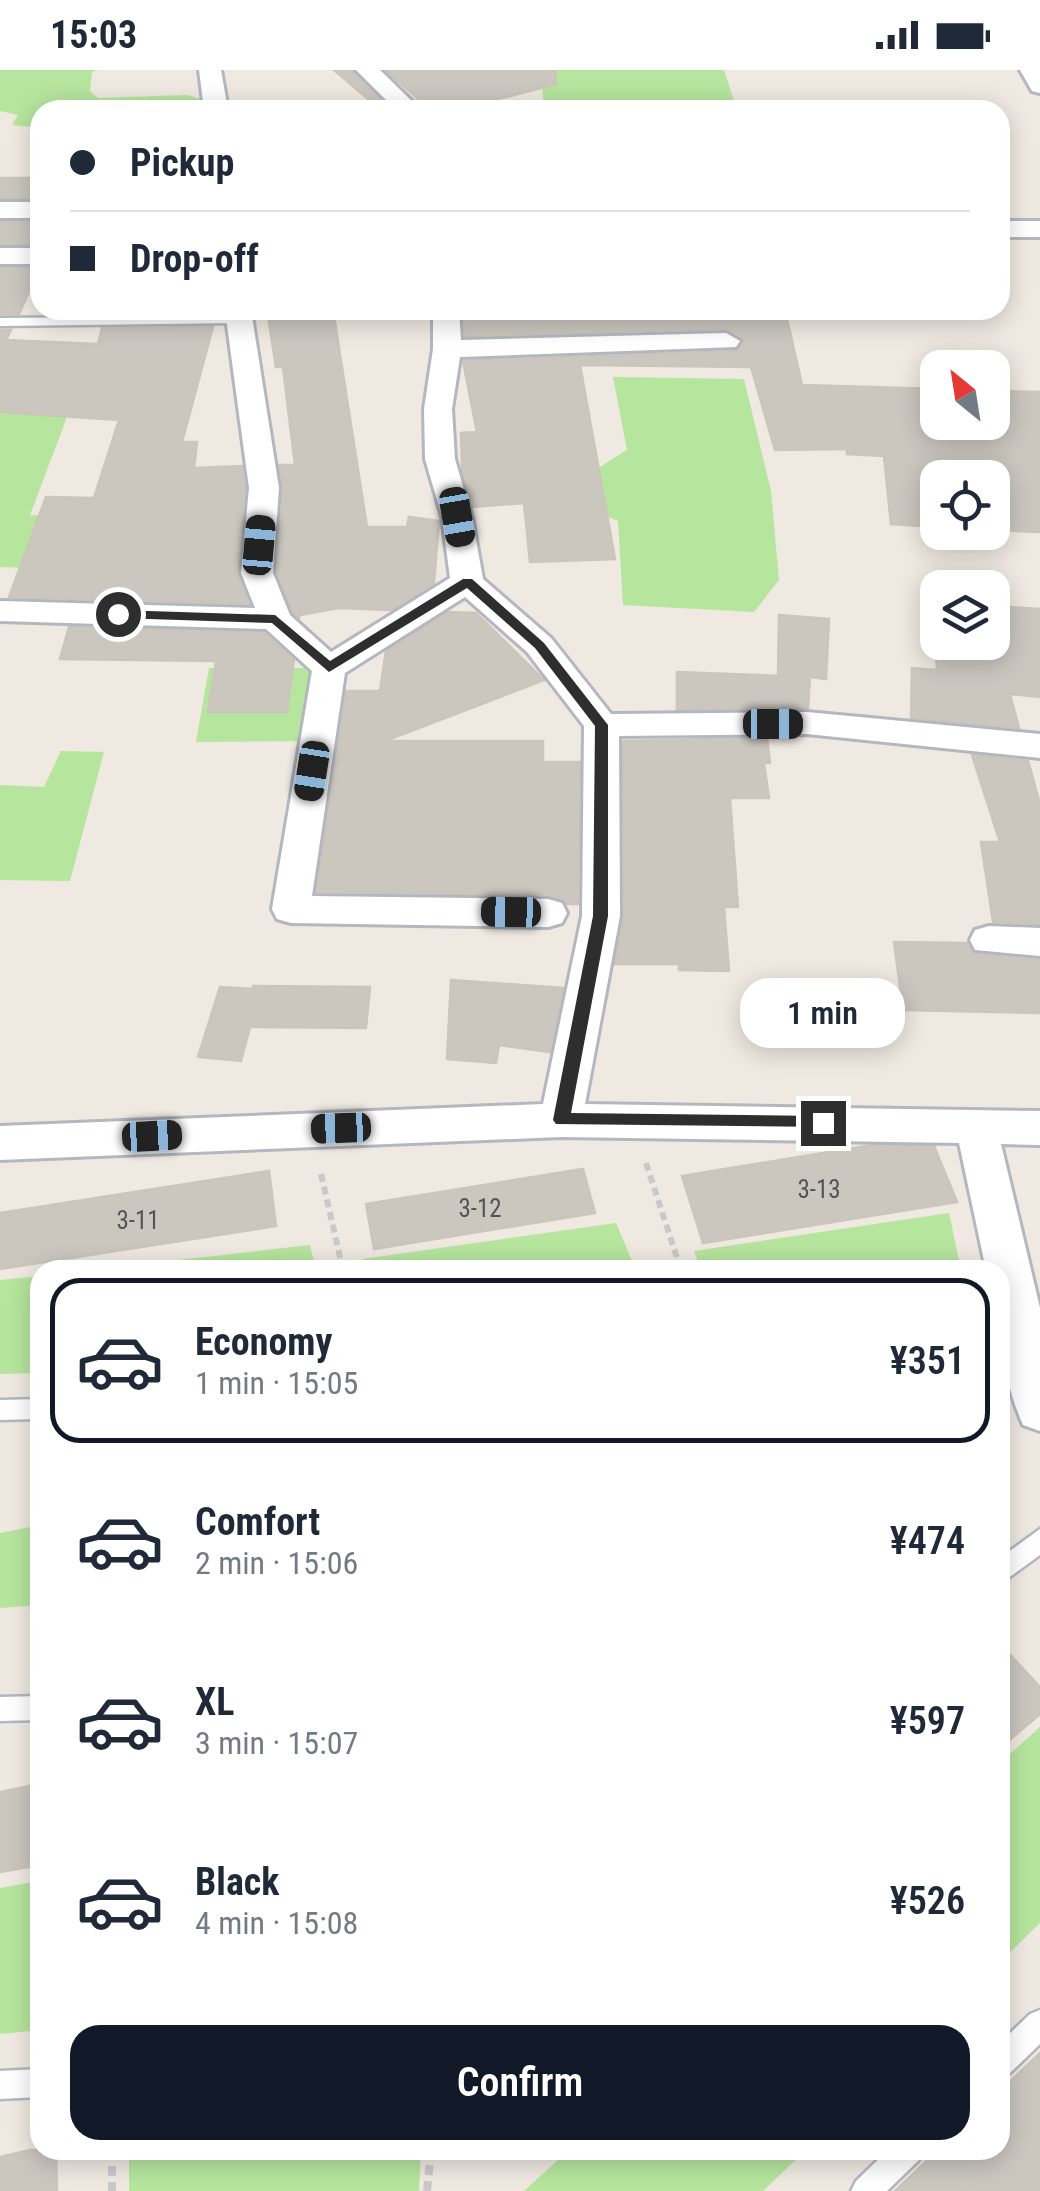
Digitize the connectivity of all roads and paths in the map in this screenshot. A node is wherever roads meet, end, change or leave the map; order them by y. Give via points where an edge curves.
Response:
1 (210, 70) edge
2 (367, 70) edge
3 (1032, 70) edge
4 (1040, 86) edge
5 (214, 100) edge
6 (398, 100) edge
7 (0, 210) edge
8 (30, 210) edge
9 (1010, 229) edge
10 (1040, 229) edge
11 (0, 256) edge
12 (30, 256) edge
13 (68, 320) edge
14 (239, 320) edge
15 (446, 320) edge
16 (661, 320) edge
17 (0, 322) edge
18 (726, 341) dead end
19 (665, 342) junction
20 (447, 349) junction
21 (468, 582) junction
22 (0, 611) edge
23 (275, 619) junction
24 (329, 668) junction
25 (601, 725) junction
26 (1040, 746) edge
27 (548, 913) dead end
28 (988, 940) dead end
29 (1040, 942) edge
30 (631, 1119) junction
31 (561, 1120) junction
32 (976, 1126) junction
33 (1040, 1128) edge
34 (304, 1130) junction
35 (0, 1143) edge
36 (340, 1260) edge
37 (678, 1260) edge
38 (999, 1260) edge
39 (1013, 1343) edge
40 (1040, 1405) edge
41 (30, 1409) edge
42 (0, 1410) edge
43 (1040, 1540) edge
44 (1010, 1566) edge
45 (0, 1708) edge
46 (30, 1708) edge
47 (1040, 2024) edge
48 (1010, 2053) edge
49 (30, 2084) edge
50 (0, 2085) edge
51 (112, 2160) edge
52 (430, 2160) edge
53 (899, 2160) edge
54 (112, 2191) edge
55 (427, 2191) edge
56 (866, 2191) edge

1 - 5 street
2 - 6 street
3 - 4 street
7 - 8 street
9 - 10 street
11 - 12 street
13 - 17 lane
14 - 23 street via 264,488 257,573
15 - 20 street
16 - 19 street
18 - 19 street
19 - 20 street
20 - 21 street via 438,408 440,460
21 - 24 street
21 - 25 street via 539,646
22 - 23 street
23 - 24 street
24 - 27 street via 291,909
25 - 26 street via 807,723
25 - 31 street via 600,916
28 - 29 street
30 - 31 street
30 - 32 street
30 - 37 path
31 - 34 street
32 - 33 street
32 - 38 street
34 - 35 street
34 - 36 path
39 - 40 street
41 - 42 lane
43 - 44 lane
45 - 46 lane
47 - 48 lane
49 - 50 lane
51 - 54 path
52 - 55 path
53 - 56 lane

